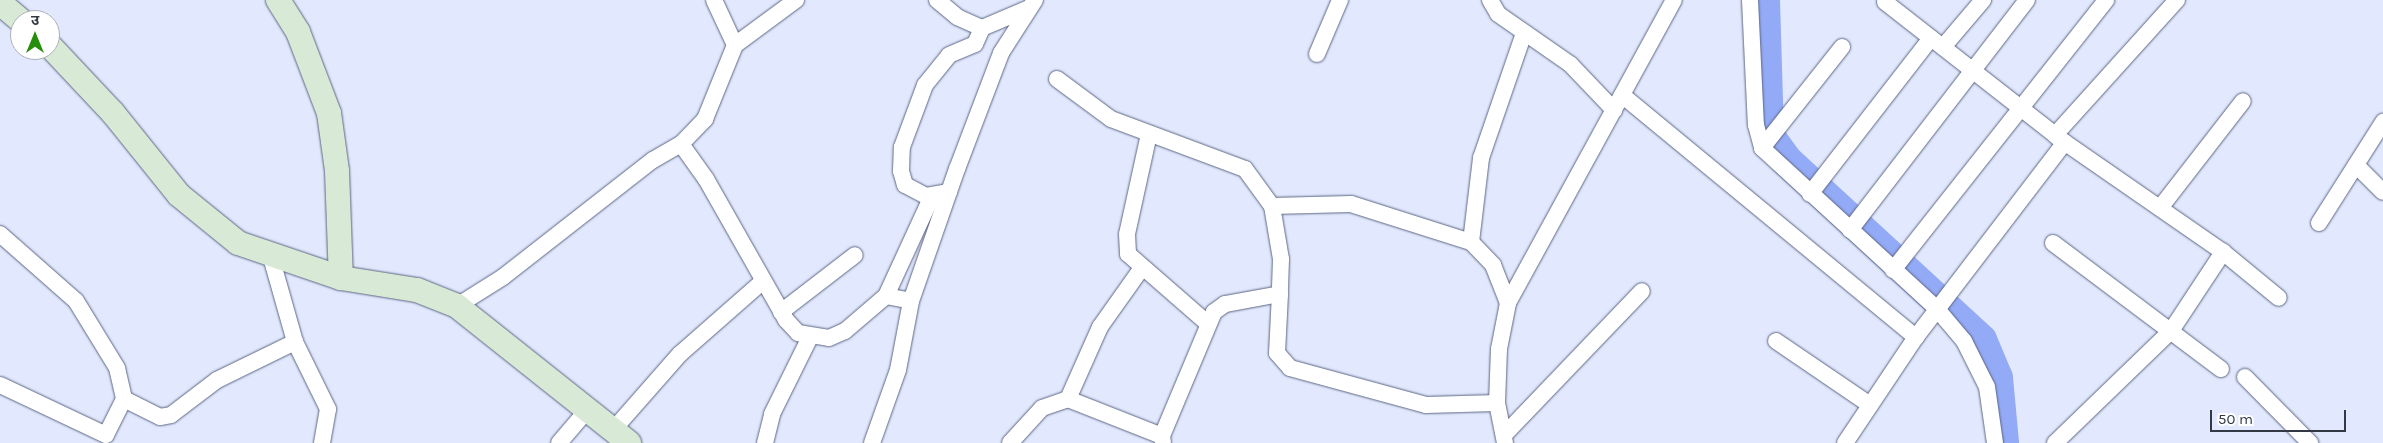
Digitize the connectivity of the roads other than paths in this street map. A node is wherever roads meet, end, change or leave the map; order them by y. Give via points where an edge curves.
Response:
1 (714, 0) edge
2 (796, 0) edge
3 (937, 0) edge
4 (1340, 0) edge
5 (1490, 0) edge
6 (1674, 0) edge
7 (1750, 0) edge
8 (1983, 0) edge
9 (2027, 0) edge
10 (2106, 0) edge
11 (2177, 0) edge
12 (280, 1) edge
13 (1885, 2) dead end
14 (0, 3) edge
15 (1031, 4) edge
16 (10, 12) edge
17 (982, 28) junction
18 (1524, 33) junction
19 (1937, 42) junction
20 (736, 45) junction
21 (1842, 47) dead end
22 (1317, 54) dead end
23 (60, 56) edge
24 (1971, 69) junction
25 (1057, 79) dead end
26 (1622, 95) junction
27 (2243, 101) dead end
28 (2018, 106) junction
29 (1614, 110) junction
30 (2383, 122) edge
31 (1150, 134) junction
32 (2060, 139) junction
33 (681, 144) junction
34 (1762, 148) junction
35 (2356, 165) junction
36 (949, 192) junction
37 (2383, 192) edge
38 (1810, 194) junction
39 (932, 196) junction
40 (1272, 206) junction
41 (2160, 208) junction
42 (2319, 223) dead end
43 (1850, 230) junction
44 (0, 234) edge
45 (1471, 242) junction
46 (2053, 243) dead end
47 (2223, 252) junction
48 (855, 255) dead end
49 (271, 257) junction
50 (1141, 269) junction
51 (1893, 270) junction
52 (341, 278) junction
53 (763, 281) junction
54 (1642, 291) dead end
55 (1280, 294) junction
56 (886, 296) junction
57 (2279, 298) dead end
58 (912, 301) junction
59 (1508, 303) junction
60 (457, 306) junction
61 (1937, 309) junction
62 (781, 312) junction
63 (1207, 323) junction
64 (2171, 330) junction
65 (810, 337) junction
66 (1916, 338) junction
67 (1776, 341) dead end
68 (295, 342) junction
69 (2221, 368) dead end
70 (2246, 377) dead end
71 (0, 385) edge
72 (124, 399) junction
73 (1068, 399) junction
74 (1497, 403) junction
75 (1870, 405) junction
76 (589, 408) junction
77 (622, 436) edge
78 (105, 439) edge
79 (1505, 439) edge
80 (1163, 440) edge
81 (322, 443) edge
82 (559, 443) edge
83 (766, 443) edge
84 (872, 443) edge
85 (1010, 443) edge
86 (1845, 443) edge
87 (1995, 443) edge
88 (2056, 443) edge
89 (2310, 443) edge

1 - 20 street
2 - 20 street
3 - 17 street via 957,17
4 - 22 street
5 - 18 street via 1498,14
6 - 26 street
7 - 34 street via 1756,125
8 - 19 street
9 - 24 street
10 - 28 street
11 - 32 street
12 - 52 street via 298,32 329,112 337,171
13 - 19 street
14 - 16 street
15 - 17 street
15 - 36 street via 1001,53
17 - 39 street via 970,48 943,61 910,116 902,147 902,178 912,190
18 - 29 street via 1570,64
18 - 45 street via 1481,158
19 - 24 street
19 - 38 street
20 - 33 street via 705,119
21 - 34 street
23 - 49 street via 113,112 179,195 238,243
24 - 28 street
24 - 43 street
25 - 31 street via 1111,119
26 - 29 street
26 - 66 street
27 - 41 street
28 - 32 street
28 - 51 street
29 - 59 street
30 - 35 street
31 - 40 street via 1245,169
31 - 50 street via 1127,234 1128,254
32 - 41 street
32 - 61 street
33 - 53 street via 706,179
33 - 60 street via 653,160 504,277
34 - 38 street
35 - 37 street
35 - 42 street
36 - 39 street
36 - 58 street
38 - 43 street
39 - 56 street
40 - 45 street via 1351,204
40 - 55 street via 1281,259
41 - 47 street
43 - 51 street
44 - 72 street via 76,301 117,368
45 - 59 street via 1493,265
46 - 64 street
47 - 57 street
47 - 64 street
48 - 62 street
49 - 52 street
49 - 68 street
50 - 63 street
50 - 73 street via 1100,327
51 - 61 street
52 - 60 street via 417,290
53 - 62 street
53 - 77 street via 680,354
54 - 79 street
55 - 63 street via 1225,304
55 - 74 street via 1277,354 1290,368 1426,405
56 - 58 street
56 - 65 street via 845,332 830,338
58 - 84 street via 898,370
59 - 74 street via 1499,349
60 - 76 street
61 - 66 street
61 - 87 street via 1978,365 1987,387
62 - 65 street via 798,333
63 - 80 street
64 - 69 street
64 - 88 street
65 - 83 street via 772,414
66 - 75 street
67 - 75 street
68 - 72 street via 217,380 171,415 160,416
68 - 81 street via 328,409
70 - 89 street
71 - 78 street
72 - 78 street
73 - 80 street
73 - 85 street via 1042,408
74 - 79 street
75 - 86 street
76 - 77 street
76 - 82 street

